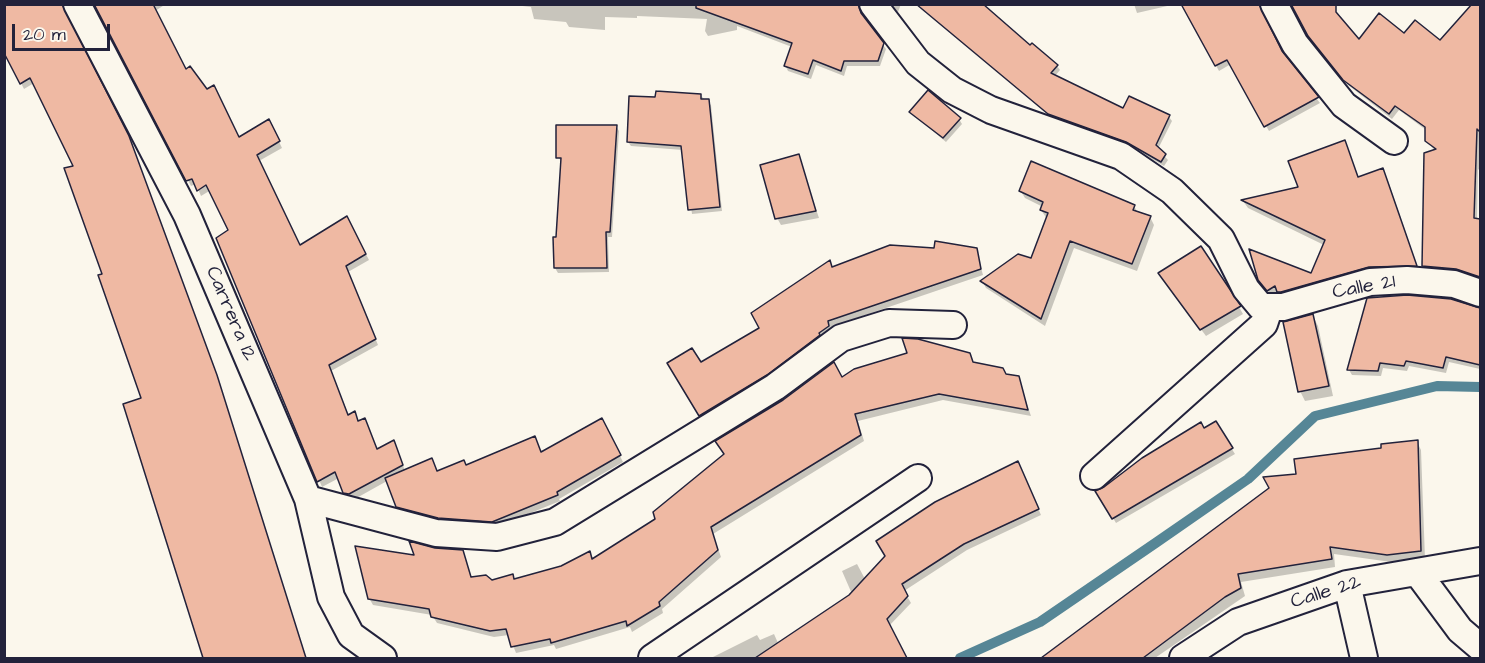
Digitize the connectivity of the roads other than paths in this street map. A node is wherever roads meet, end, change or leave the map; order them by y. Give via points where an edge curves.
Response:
1 (77, 4) edge
2 (873, 4) edge
3 (1274, 4) edge
4 (1395, 141) dead end
5 (1480, 293) edge
6 (1276, 308) junction
7 (953, 325) dead end
8 (1094, 476) dead end
9 (918, 478) dead end
10 (308, 499) junction
11 (1480, 561) edge
12 (1417, 572) junction
13 (1347, 584) junction
14 (1480, 648) edge
15 (383, 658) edge
16 (652, 658) edge
17 (1183, 658) edge
18 (1364, 658) edge

1 - 10 street, Carrera 12 via 187,215
2 - 6 street via 918,63 952,90 991,110 1121,156 1145,170 1221,239 1254,303 1261,308
3 - 4 street via 1295,44 1344,105
5 - 6 street, Calle 21 via 1454,284 1370,282
6 - 8 street via 1264,324
7 - 10 street via 889,323 841,338 775,387 555,522 497,537 436,533
9 - 16 street
10 - 15 street, Carrera 12 via 331,597 351,635
11 - 12 street, Calle 22
12 - 13 street, Calle 22
12 - 14 street via 1460,630
13 - 17 street, Calle 22 via 1238,622
13 - 18 street

